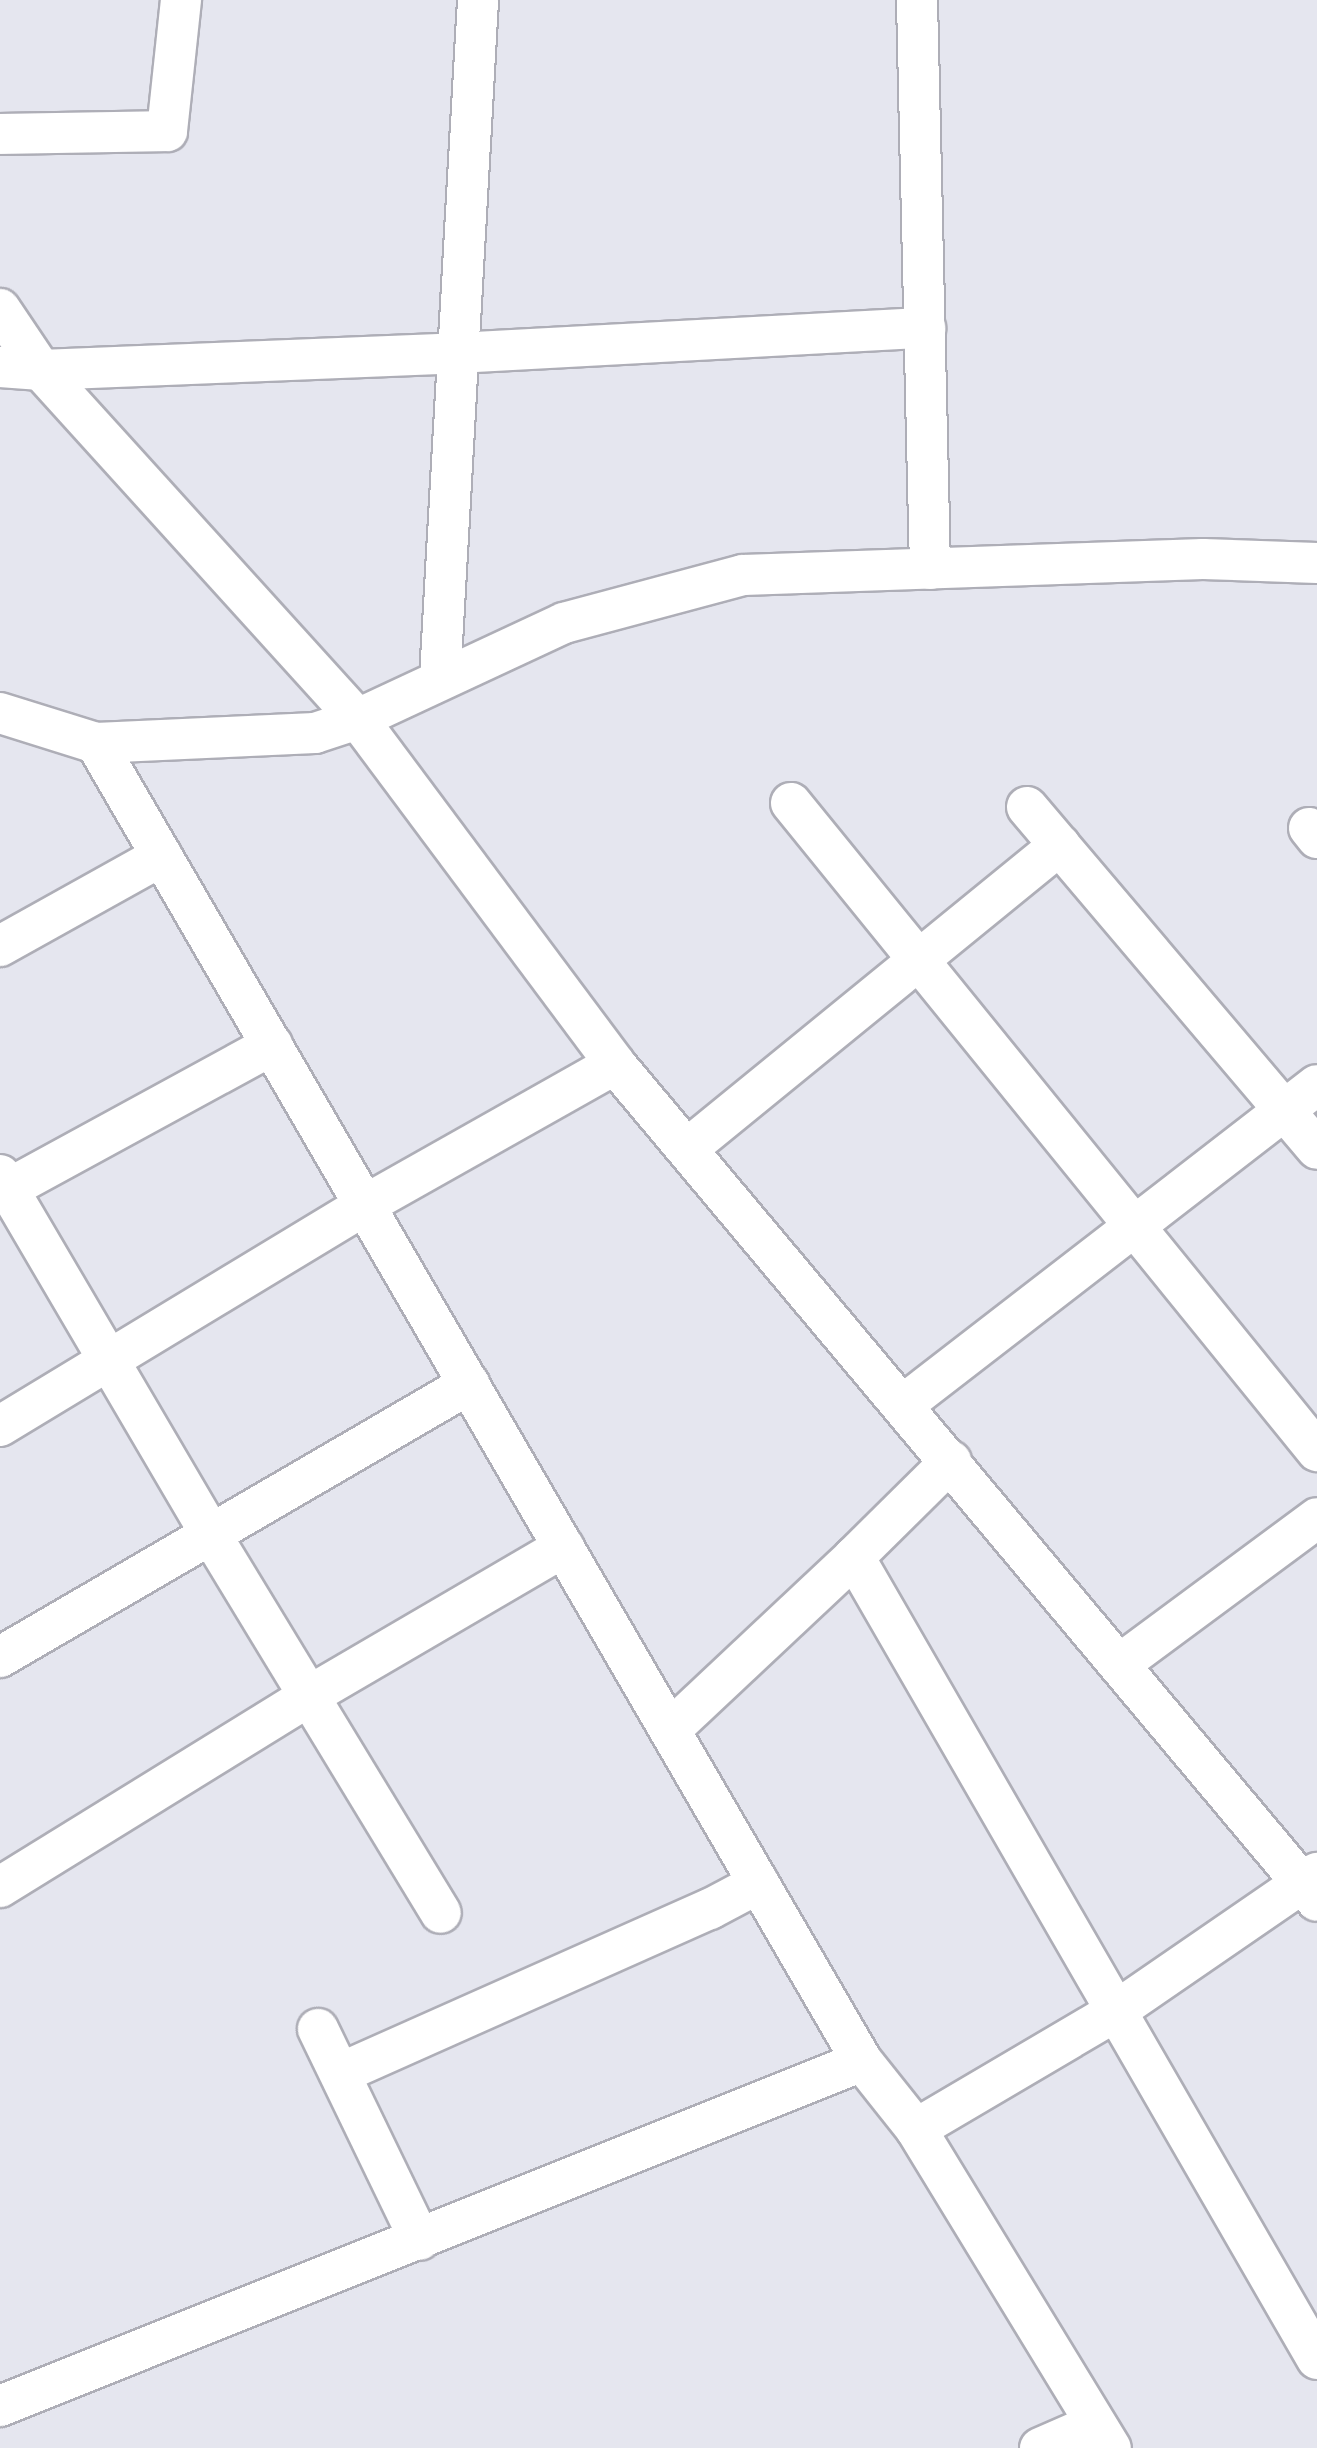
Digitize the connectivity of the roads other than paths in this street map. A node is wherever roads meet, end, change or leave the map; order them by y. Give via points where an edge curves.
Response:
1 (181, 0) edge
2 (478, 0) edge
3 (917, 0) edge
4 (0, 134) edge
5 (0, 309) edge
6 (925, 328) junction
7 (458, 353) junction
8 (0, 367) edge
9 (41, 370) junction
10 (1317, 563) edge
11 (930, 569) junction
12 (440, 678) junction
13 (0, 713) edge
14 (358, 719) junction
15 (96, 743) junction
16 (791, 803) dead end
17 (1027, 807) dead end
18 (1060, 845) junction
19 (162, 856) junction
20 (0, 946) edge
21 (917, 961) junction
22 (272, 1045) junction
23 (615, 1064) junction
24 (1317, 1085) edge
25 (1285, 1110) junction
26 (687, 1149) junction
27 (1317, 1149) edge
28 (4, 1182) edge
29 (365, 1205) junction
30 (1133, 1227) junction
31 (109, 1361) junction
32 (469, 1384) junction
33 (903, 1405) junction
34 (0, 1426) edge
35 (1317, 1451) edge
36 (951, 1461) junction
37 (1317, 1518) edge
38 (211, 1535) junction
39 (564, 1547) junction
40 (854, 1557) junction
41 (0, 1657) edge
42 (1120, 1664) junction
43 (309, 1696) junction
44 (670, 1730) junction
45 (759, 1883) junction
46 (1312, 1885) edge
47 (0, 1887) edge
48 (441, 1913) dead end
49 (1116, 2011) junction
50 (318, 2029) dead end
51 (862, 2061) junction
52 (341, 2073) junction
53 (916, 2129) junction
54 (420, 2240) junction
55 (1317, 2359) edge
56 (0, 2406) edge
57 (1103, 2436) edge
58 (1040, 2448) edge

1 - 4 street via 167,131
2 - 7 street
3 - 6 street
5 - 9 street
6 - 7 street
6 - 11 street
7 - 9 street
7 - 12 street
8 - 9 street
9 - 14 street
10 - 11 street via 1203,559
11 - 12 street via 743,575 564,623
12 - 14 street
13 - 15 street
14 - 15 street via 315,733
14 - 23 street
15 - 19 street
16 - 21 street
17 - 18 street
18 - 21 street
18 - 25 street
19 - 20 street
19 - 22 street
21 - 26 street
21 - 30 street
22 - 28 street
22 - 29 street
23 - 26 street
23 - 29 street
24 - 25 street
25 - 27 street
25 - 30 street
26 - 33 street
28 - 31 street
29 - 31 street
29 - 32 street
30 - 33 street
30 - 35 street
31 - 34 street
31 - 38 street
32 - 38 street
32 - 39 street
33 - 36 street
36 - 40 street
36 - 42 street
37 - 42 street
38 - 41 street
38 - 43 street
39 - 43 street
39 - 44 street
40 - 44 street
40 - 49 street
42 - 46 street
43 - 47 street
43 - 48 street
44 - 45 street
45 - 51 street
45 - 52 street
46 - 49 street
49 - 53 street
49 - 55 street
50 - 52 street
51 - 53 street
51 - 54 street
52 - 54 street
53 - 57 street
54 - 56 street
57 - 58 street

